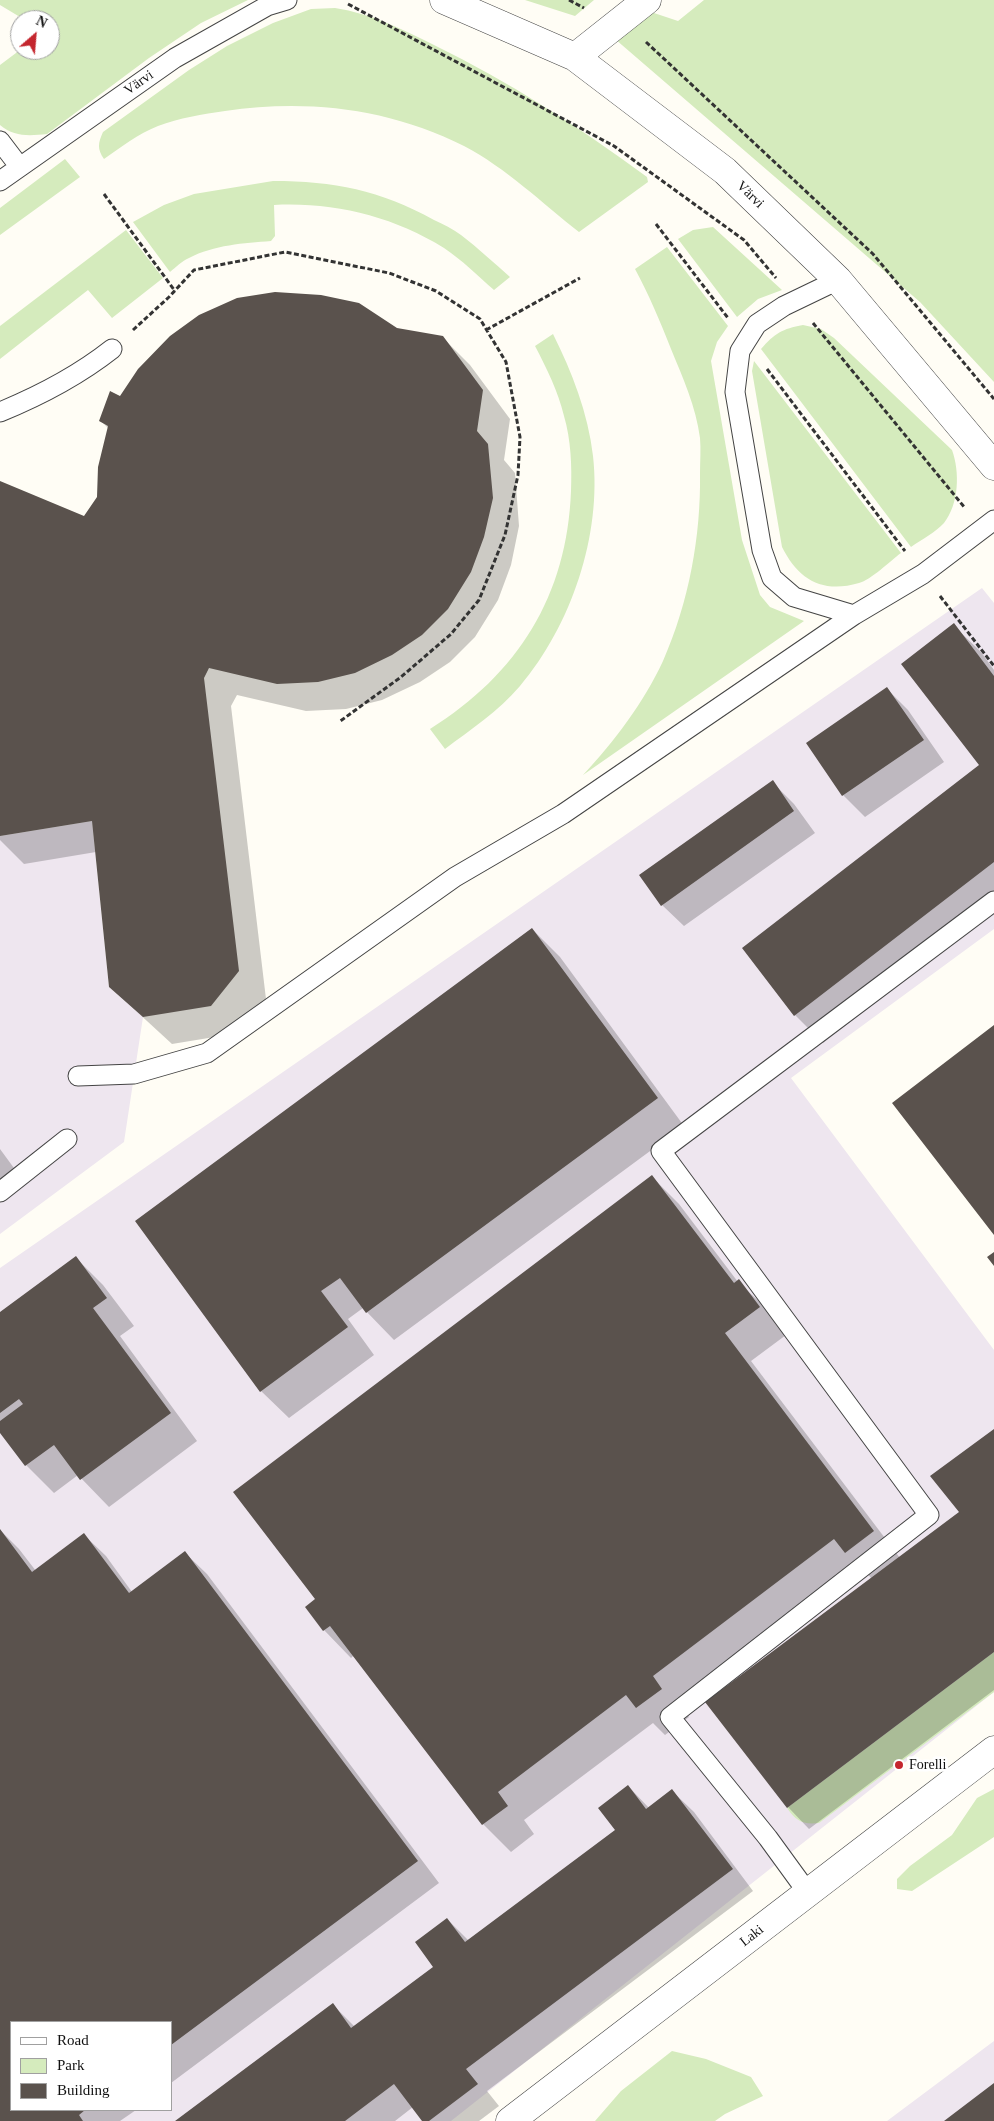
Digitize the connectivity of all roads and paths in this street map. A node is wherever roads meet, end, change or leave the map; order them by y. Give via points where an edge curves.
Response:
1 (287, 0) edge
2 (444, 0) edge
3 (569, 0) edge
4 (647, 0) edge
5 (348, 4) dead end
6 (615, 25) junction
7 (575, 57) junction
8 (0, 142) edge
9 (20, 166) junction
10 (0, 181) edge
11 (104, 194) dead end
12 (656, 224) dead end
13 (580, 278) dead end
14 (838, 280) junction
15 (175, 291) junction
16 (794, 301) junction
17 (486, 330) junction
18 (746, 342) junction
19 (112, 348) joint
20 (994, 399) edge
21 (0, 412) edge
22 (994, 466) edge
23 (988, 525) edge
24 (923, 574) junction
25 (854, 615) junction
26 (994, 666) edge
27 (339, 722) dead end
28 (994, 901) edge
29 (78, 1076) dead end
30 (67, 1139) dead end
31 (0, 1192) edge
32 (994, 1750) edge
33 (808, 1892) junction
34 (510, 2121) edge

1 - 9 lane, Värvi via 267,6 174,58
2 - 7 street, Värvi
3 - 6 path
4 - 6 street
5 - 16 path via 614,146 744,240
6 - 7 street
6 - 20 path via 649,43 873,254
7 - 14 street, Värvi via 725,171
8 - 9 lane
9 - 10 lane, Värvi
11 - 15 path
12 - 18 path
13 - 17 path
14 - 16 lane
14 - 22 street, Värvi
15 - 17 path via 194,270 285,252 389,272 436,292 480,319
15 - 19 path
16 - 18 lane via 757,324
16 - 23 path
17 - 27 path via 506,362 520,437 518,475 504,535 480,600 450,634 401,677
18 - 24 path
18 - 25 lane via 740,351 735,392 762,550 772,578 794,597
19 - 21 lane via 90,366
23 - 24 lane
24 - 25 lane
24 - 26 path
25 - 29 lane via 563,814 456,877 207,1053 134,1074
28 - 33 lane via 661,1151 928,1515 670,1717
30 - 31 lane
32 - 33 street, Laki
33 - 34 street, Laki

